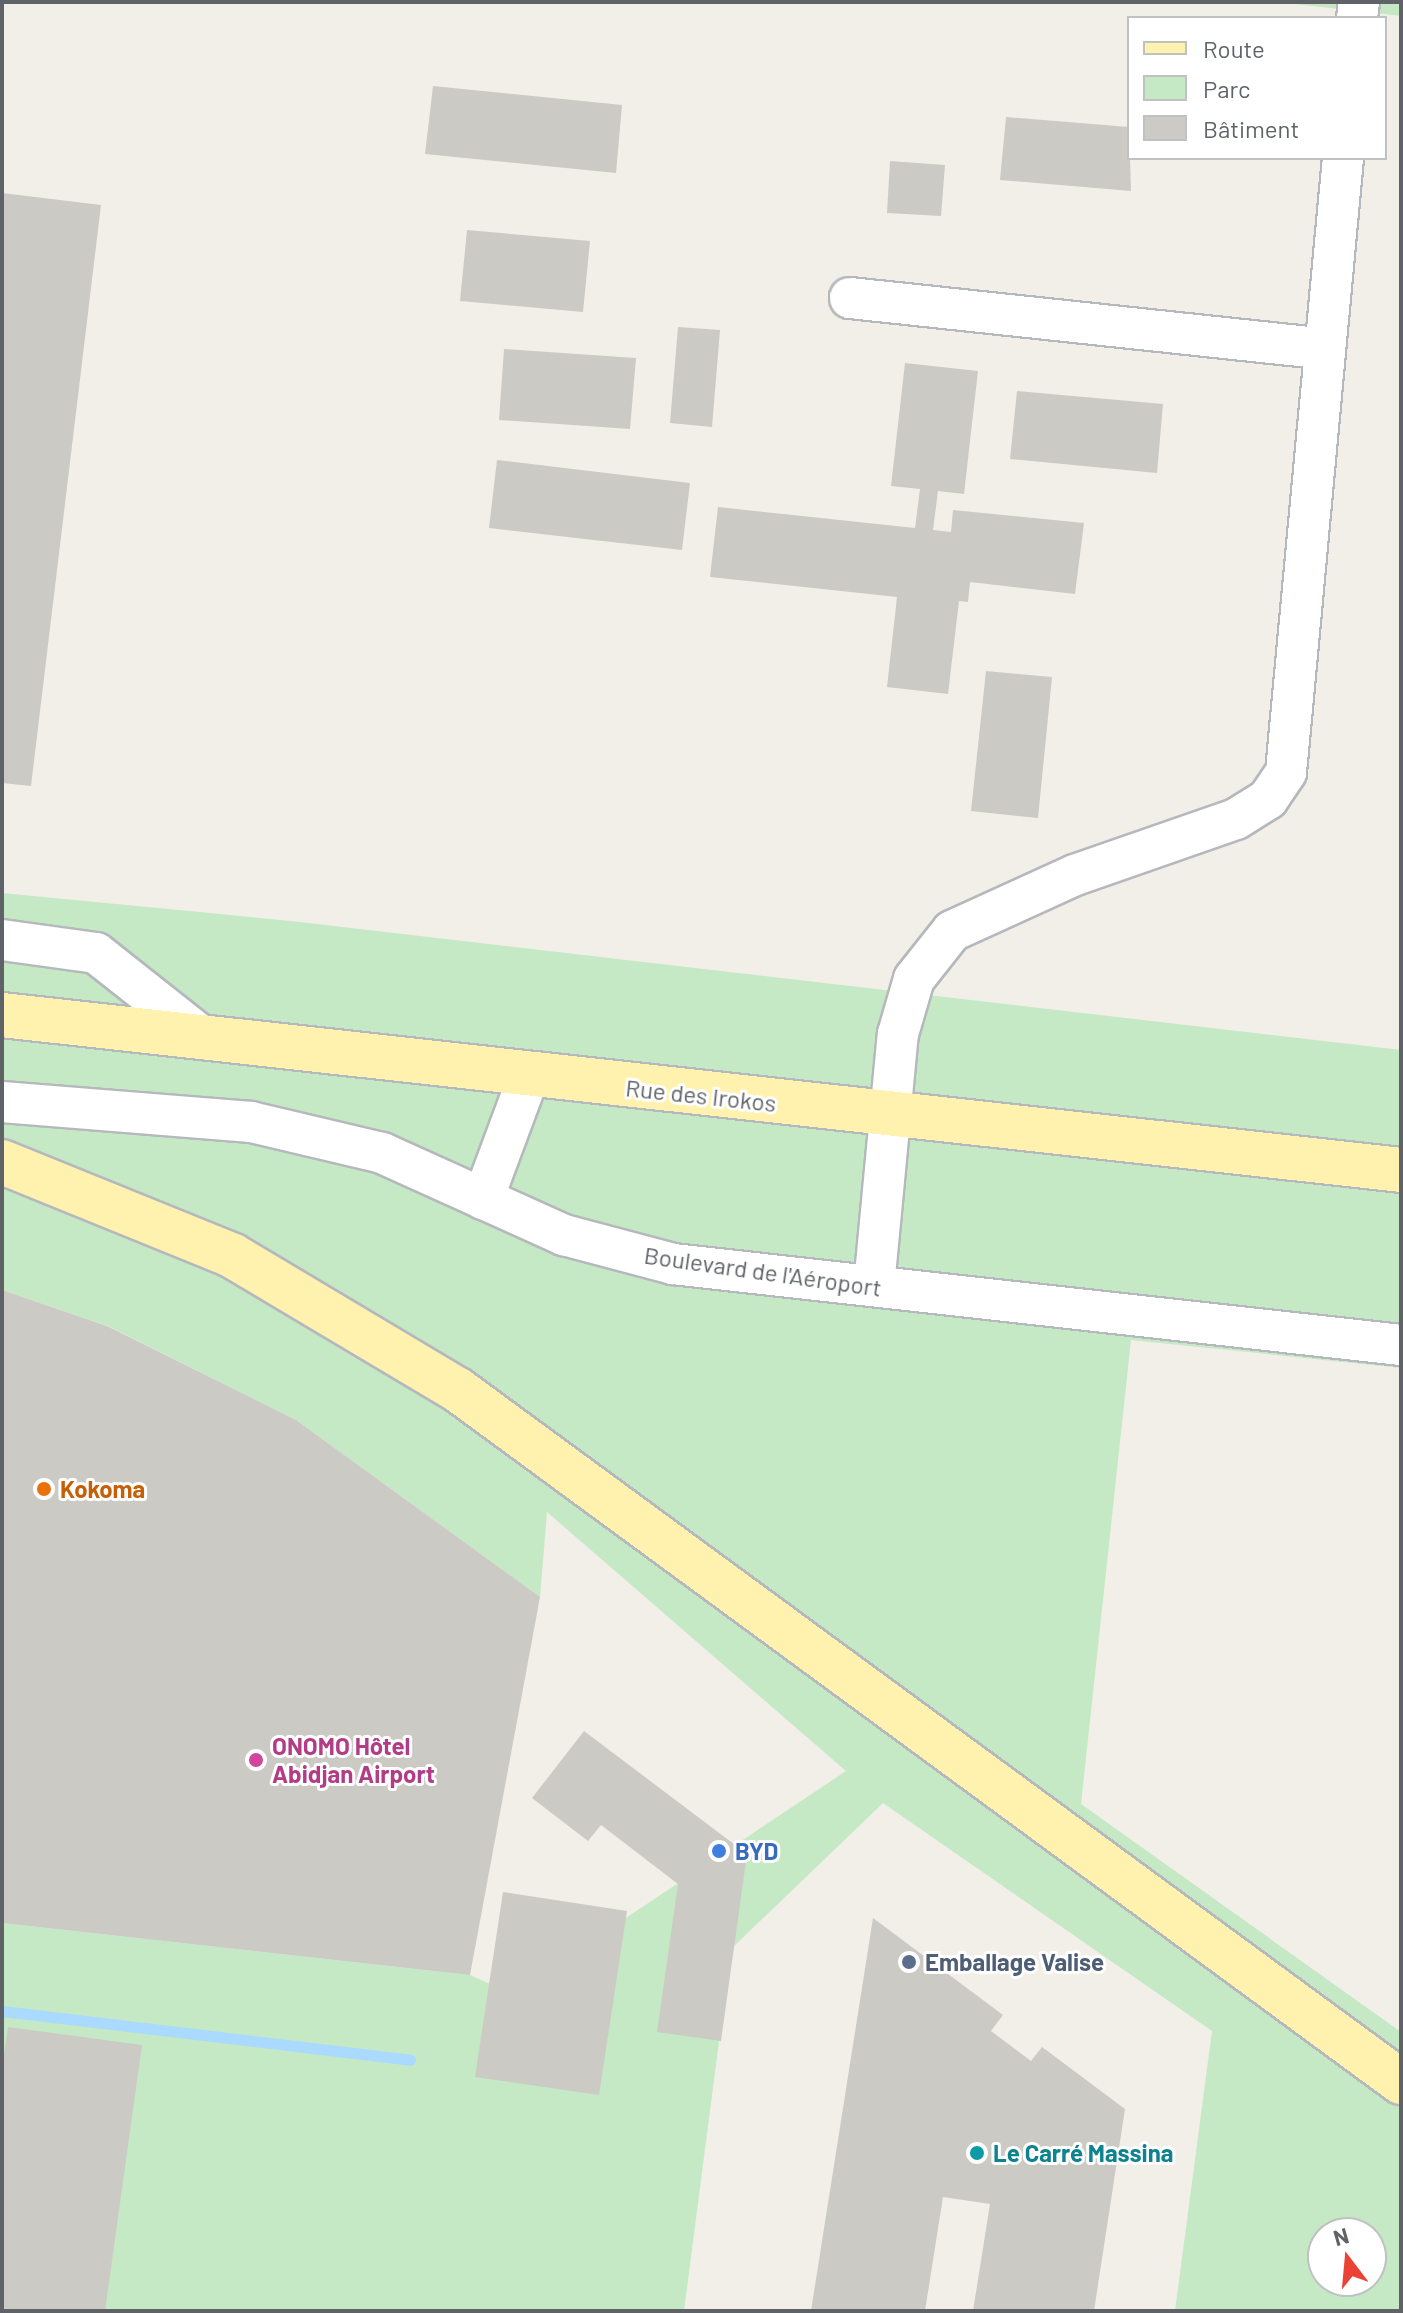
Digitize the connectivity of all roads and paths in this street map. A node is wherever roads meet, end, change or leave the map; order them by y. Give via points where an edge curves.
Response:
1 (1343, 160) edge
2 (850, 298) dead end
3 (1324, 349) junction
4 (2, 940) edge
5 (2, 1015) edge
6 (205, 1039) junction
7 (529, 1075) junction
8 (2, 1102) edge
9 (893, 1117) junction
10 (2, 1162) edge
11 (1401, 1170) edge
12 (483, 1199) junction
13 (874, 1286) junction
14 (1401, 1345) edge
15 (1401, 2082) edge

1 - 3 street
2 - 3 street
3 - 9 street via 1286,772 1268,799 1236,819 1075,875 952,931 914,979 898,1034
4 - 6 street via 96,953
5 - 6 main road, Rue des Irokos
6 - 7 main road, Rue des Irokos
7 - 9 main road, Rue des Irokos
7 - 12 street
8 - 12 street, Boulevard de l'Aéroport via 251,1122 382,1153
9 - 11 main road, Rue des Irokos
9 - 13 street
10 - 15 main road via 233,1256 458,1390
12 - 13 street, Boulevard de l'Aéroport via 564,1235 673,1264
13 - 14 street, Boulevard de l'Aéroport

